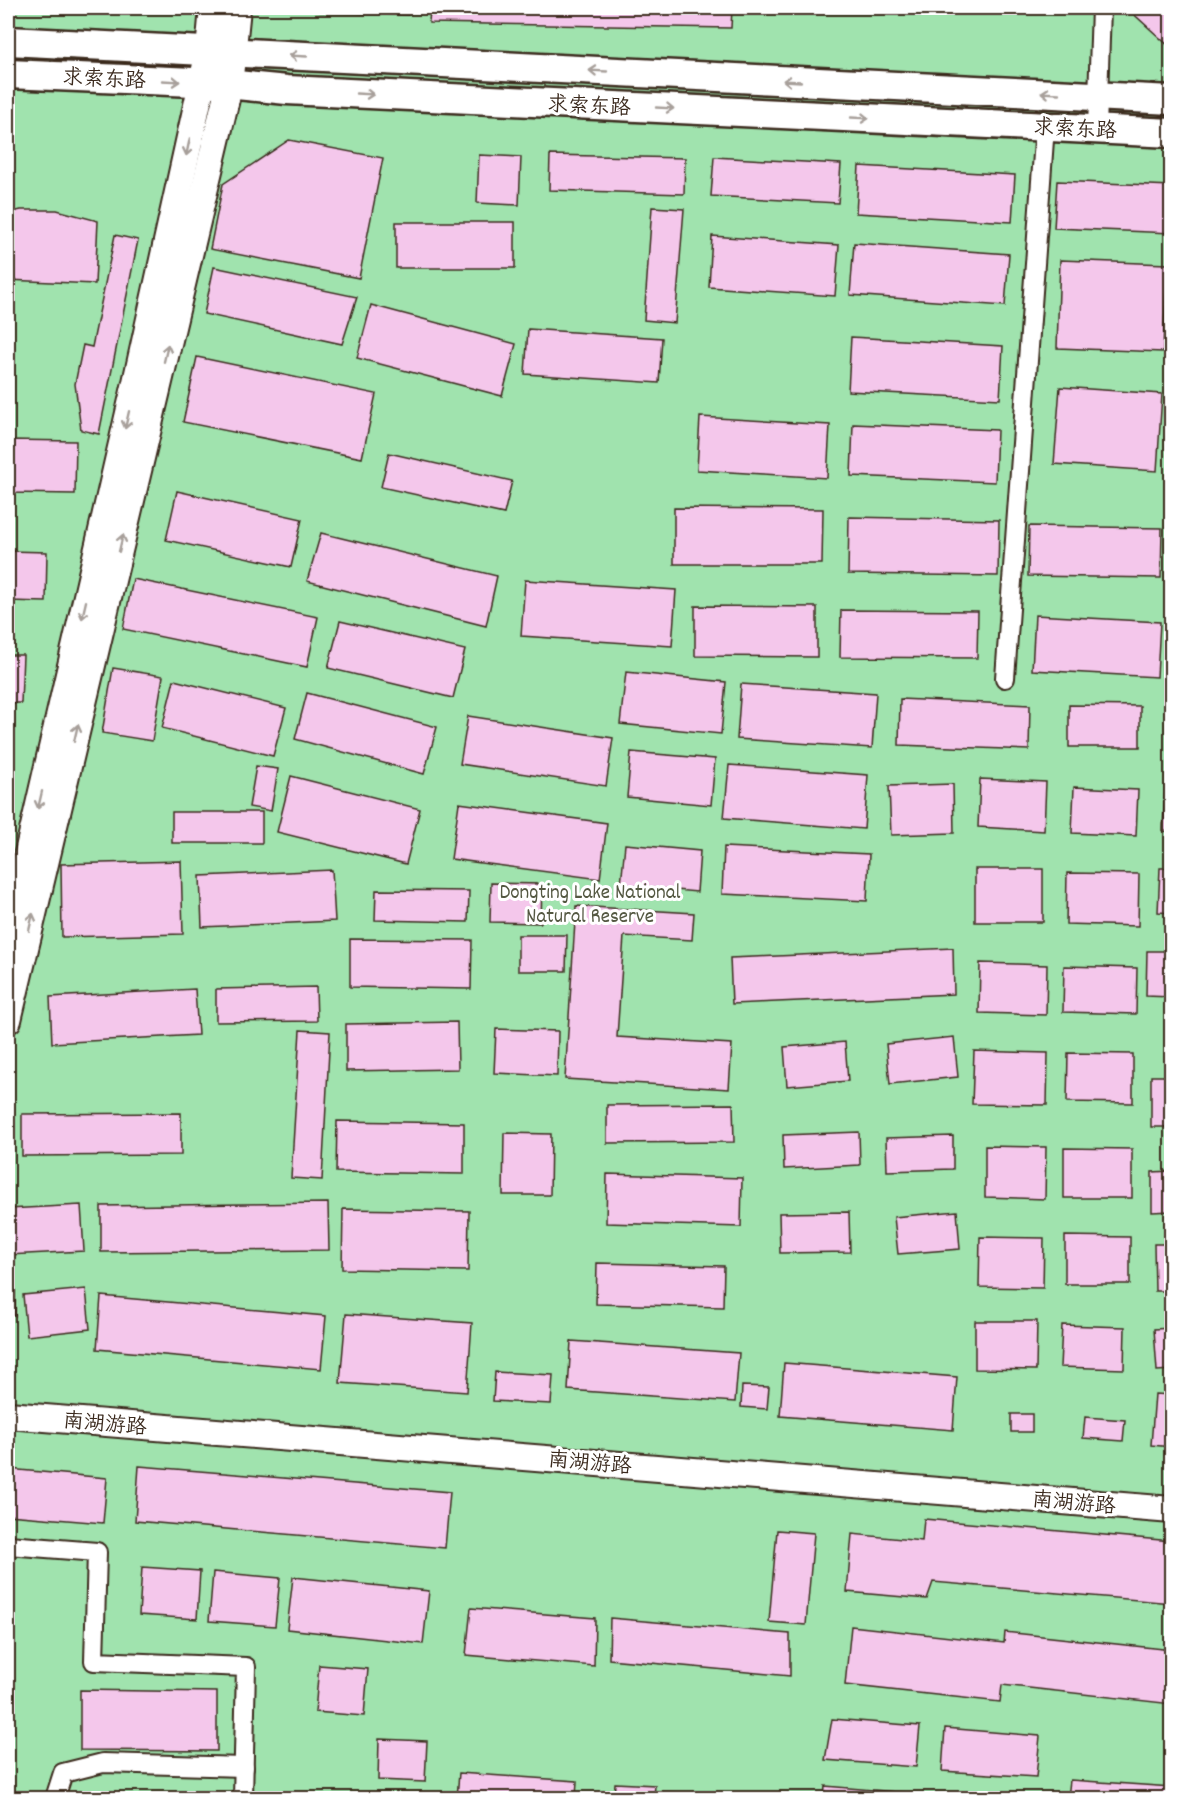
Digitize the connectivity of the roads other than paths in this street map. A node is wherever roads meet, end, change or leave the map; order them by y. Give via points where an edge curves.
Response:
1 (213, 8) edge
2 (237, 8) edge
3 (1101, 8) edge
4 (8, 41) edge
5 (221, 52) junction
6 (8, 74) edge
7 (216, 84) junction
8 (1099, 96) junction
9 (1172, 100) edge
10 (1045, 126) junction
11 (1097, 129) junction
12 (1172, 133) edge
13 (1005, 678) dead end
14 (8, 939) edge
15 (8, 1020) edge
16 (8, 1415) edge
17 (1172, 1510) edge
18 (8, 1545) edge
19 (244, 1767) junction
20 (55, 1798) edge
21 (243, 1798) edge

1 - 5 main road
2 - 5 main road
3 - 8 street
4 - 5 main road, 求索东路
5 - 7 main road
8 -> 5 main road, 求索东路
6 -> 7 main road, 求索东路
7 -> 10 main road, 求索东路
7 -> 14 main road via 135,387
15 -> 7 main road
8 - 9 main road, 求索东路
8 - 11 street
10 - 11 main road, 求索东路
10 - 13 street
11 - 12 main road, 求索东路
16 - 17 main road, 南湖游路
18 - 19 street via 97,1552 94,1661 246,1667
19 - 20 street via 103,1763 63,1773
19 - 21 street

